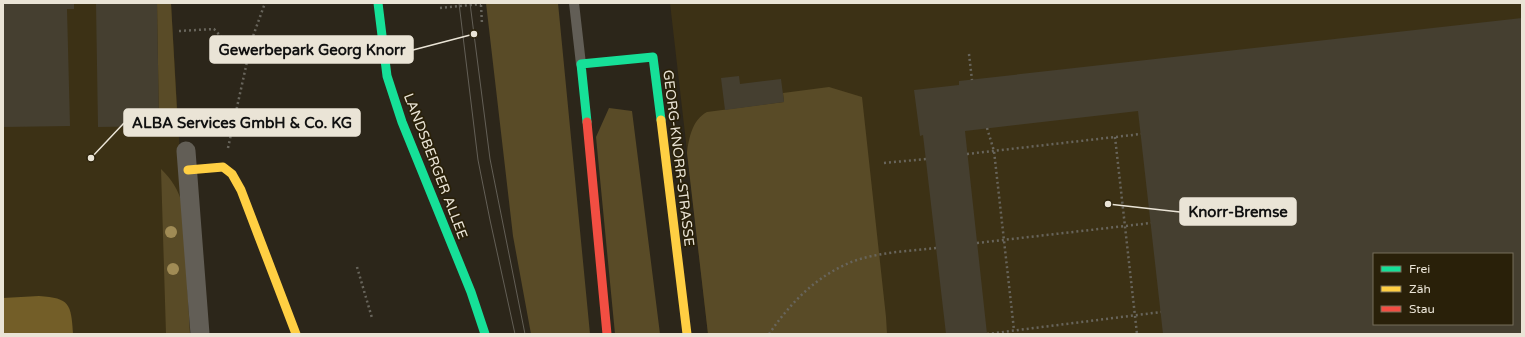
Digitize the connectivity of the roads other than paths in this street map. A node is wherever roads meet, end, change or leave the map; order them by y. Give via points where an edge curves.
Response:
1 (378, 3) edge
2 (574, 3) edge
3 (581, 64) junction
4 (186, 151) dead end
5 (188, 170) junction
6 (200, 334) edge
7 (296, 334) edge
8 (485, 334) edge
9 (607, 334) edge
10 (687, 334) edge

1 - 8 street, LANDSBERGER ALLEE via 387,76
2 - 3 lane
3 - 9 street
3 - 10 street, GEORG-KNORR-STRASSE via 652,57
4 - 5 street
5 - 6 street
5 - 7 street via 222,167 232,174

